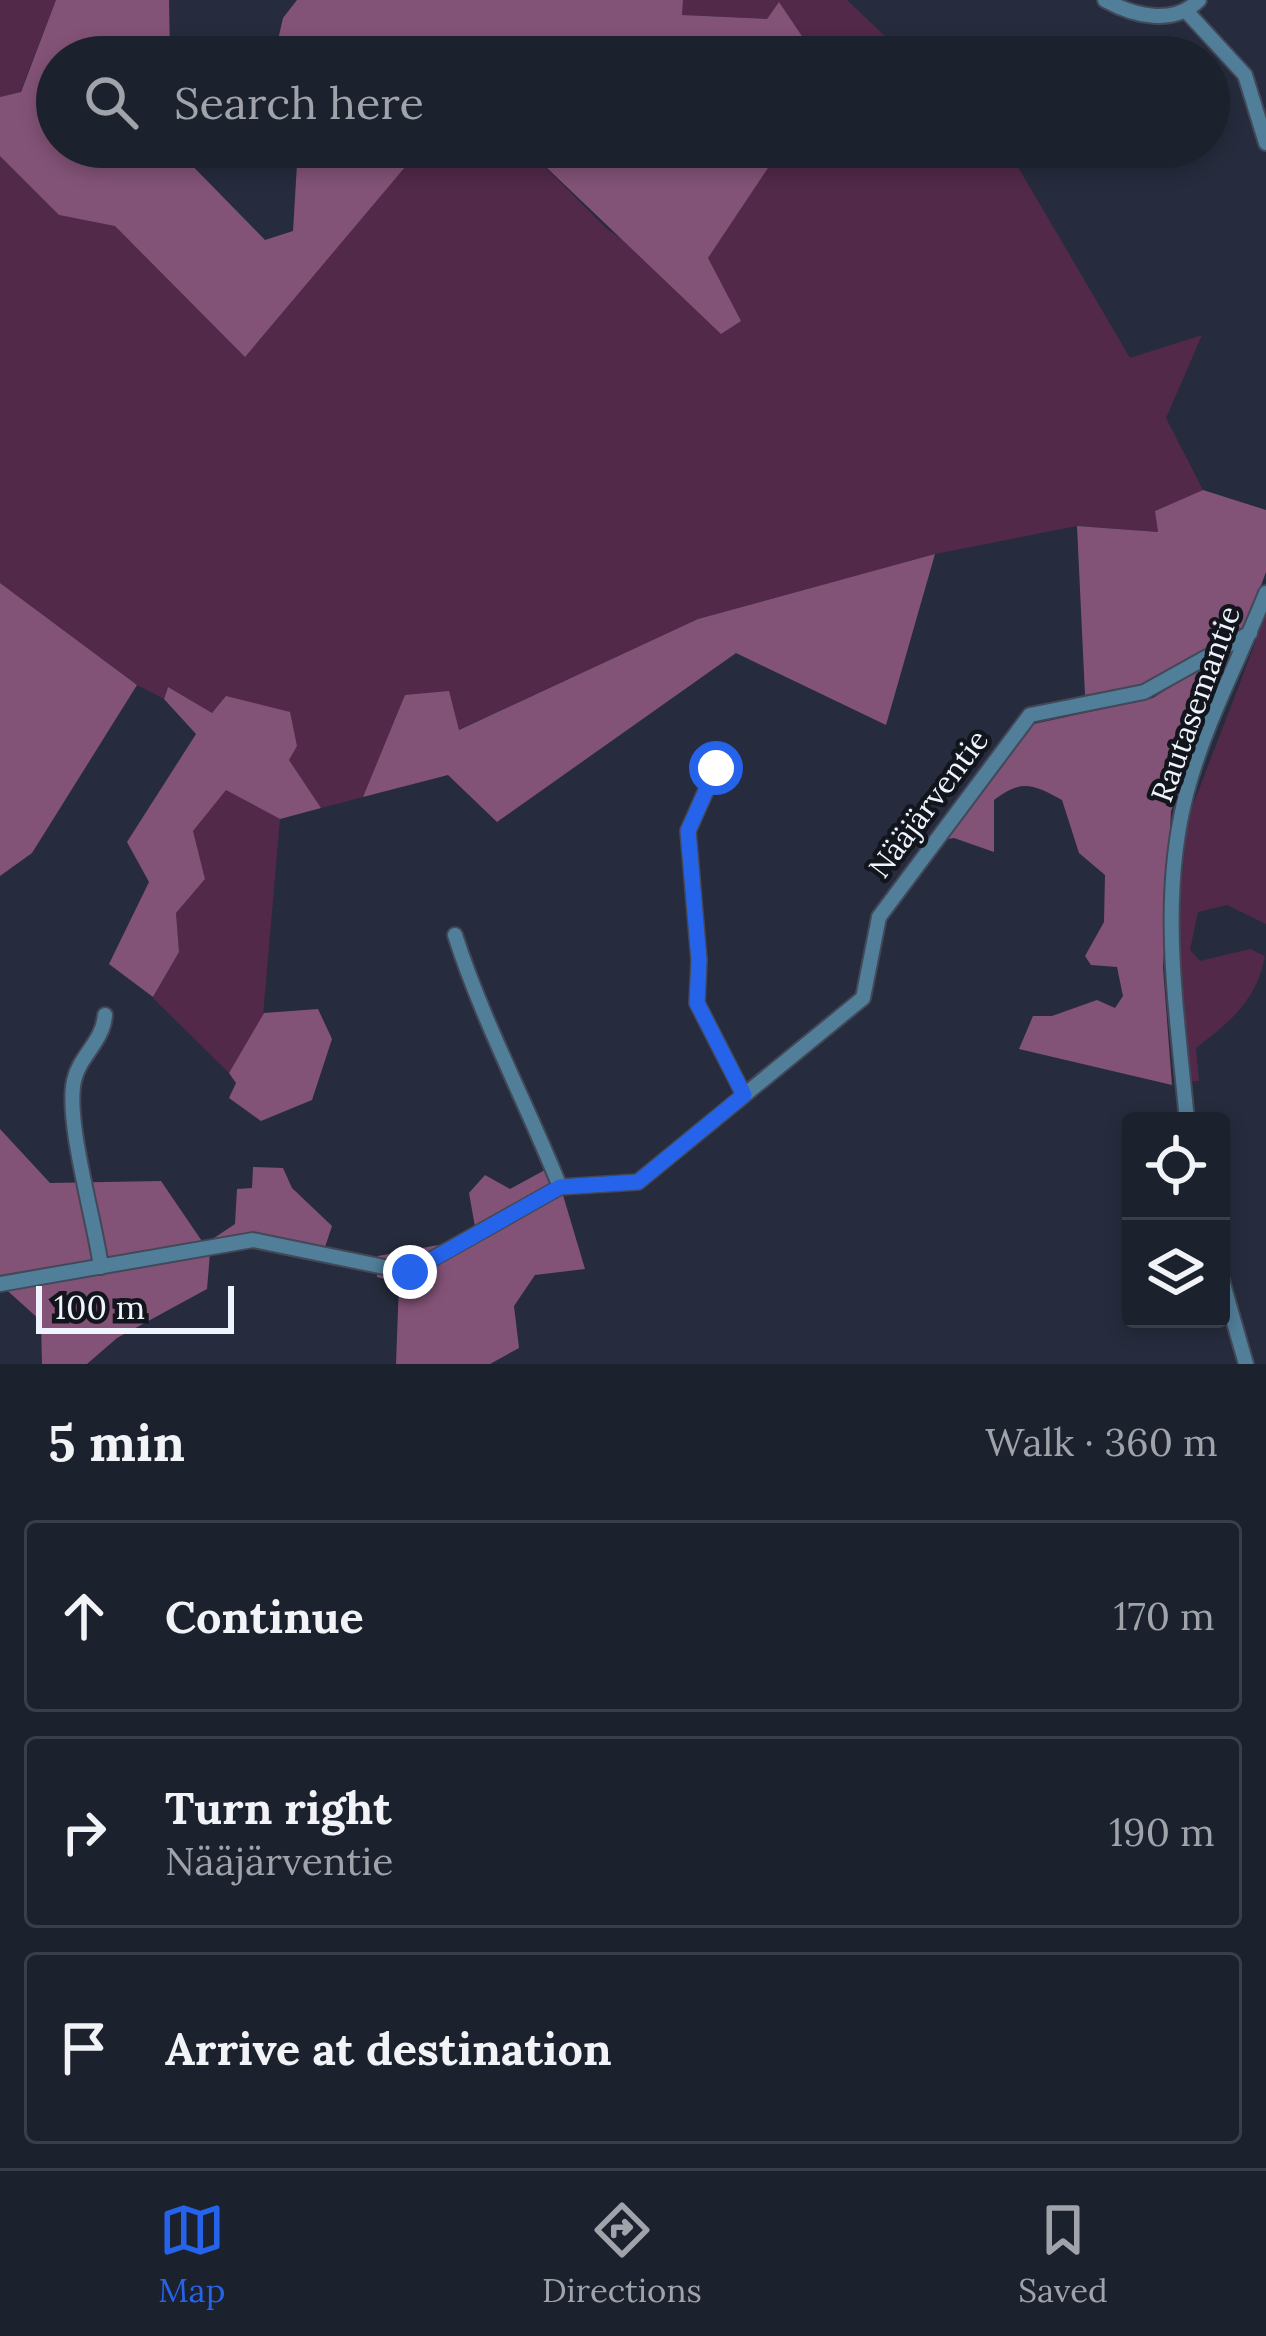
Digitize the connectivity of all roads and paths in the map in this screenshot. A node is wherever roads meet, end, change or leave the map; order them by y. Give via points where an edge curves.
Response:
1 (1106, 0) edge
2 (1193, 6) edge
3 (1216, 36) edge
4 (1230, 55) edge
5 (1266, 142) edge
6 (1266, 593) edge
7 (1250, 633) junction
8 (716, 768) dead end
9 (454, 935) dead end
10 (104, 1015) dead end
11 (744, 1095) junction
12 (1186, 1112) edge
13 (560, 1187) junction
14 (101, 1267) junction
15 (0, 1284) edge
16 (1230, 1308) edge
17 (1246, 1364) edge

1 - 2 street via 1151,14
2 - 3 street
4 - 5 street via 1245,75
6 - 7 street, Rautasemantie
7 - 11 street, Nääjärventie via 1144,692 1030,715 879,917 863,998
7 - 12 street, Rautasemantie via 1187,790 1175,855 1170,944
8 - 11 street via 688,831 697,1003
9 - 13 street
10 - 14 street via 104,1031 74,1079
11 - 13 street, Nääjärventie via 638,1182
13 - 14 street, Nääjärventie via 410,1272 253,1240
14 - 15 street, Nääjärventie
16 - 17 street

